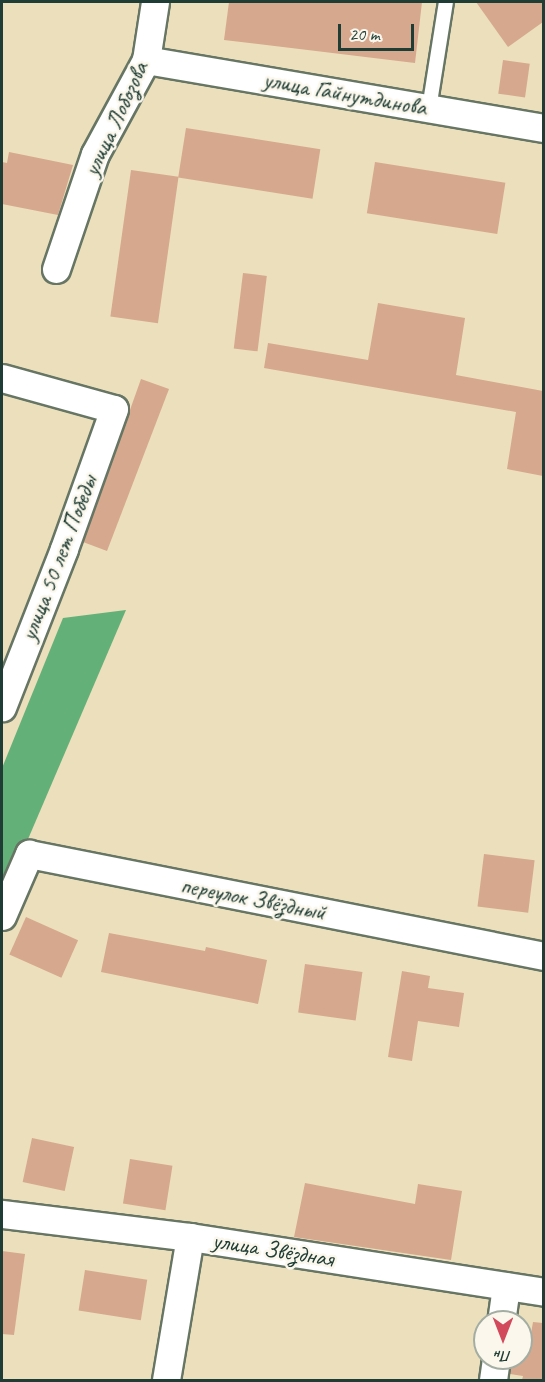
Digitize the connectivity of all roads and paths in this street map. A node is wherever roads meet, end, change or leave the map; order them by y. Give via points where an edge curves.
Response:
1 (155, 2) edge
2 (446, 2) edge
3 (143, 66) junction
4 (429, 109) junction
5 (543, 128) edge
6 (56, 269) dead end
7 (2, 378) edge
8 (2, 707) edge
9 (2, 916) edge
10 (543, 956) edge
11 (2, 1214) edge
12 (190, 1237) junction
13 (506, 1286) junction
14 (543, 1292) edge
15 (503, 1310) edge
16 (166, 1380) edge

1 - 3 street, улица Лобозова
2 - 4 lane
3 - 4 street, улица Гайнутдинова
3 - 6 street, улица Лобозова via 95,154
4 - 5 street, улица Гайнутдинова
7 - 8 street, улица 50 лет Победы via 114,409
9 - 10 street, переулок Звёздный via 29,854
11 - 12 street, улица Звёздная
12 - 13 street, улица Звёздная
12 - 16 street
13 - 14 street, улица Звёздная
13 - 15 street

